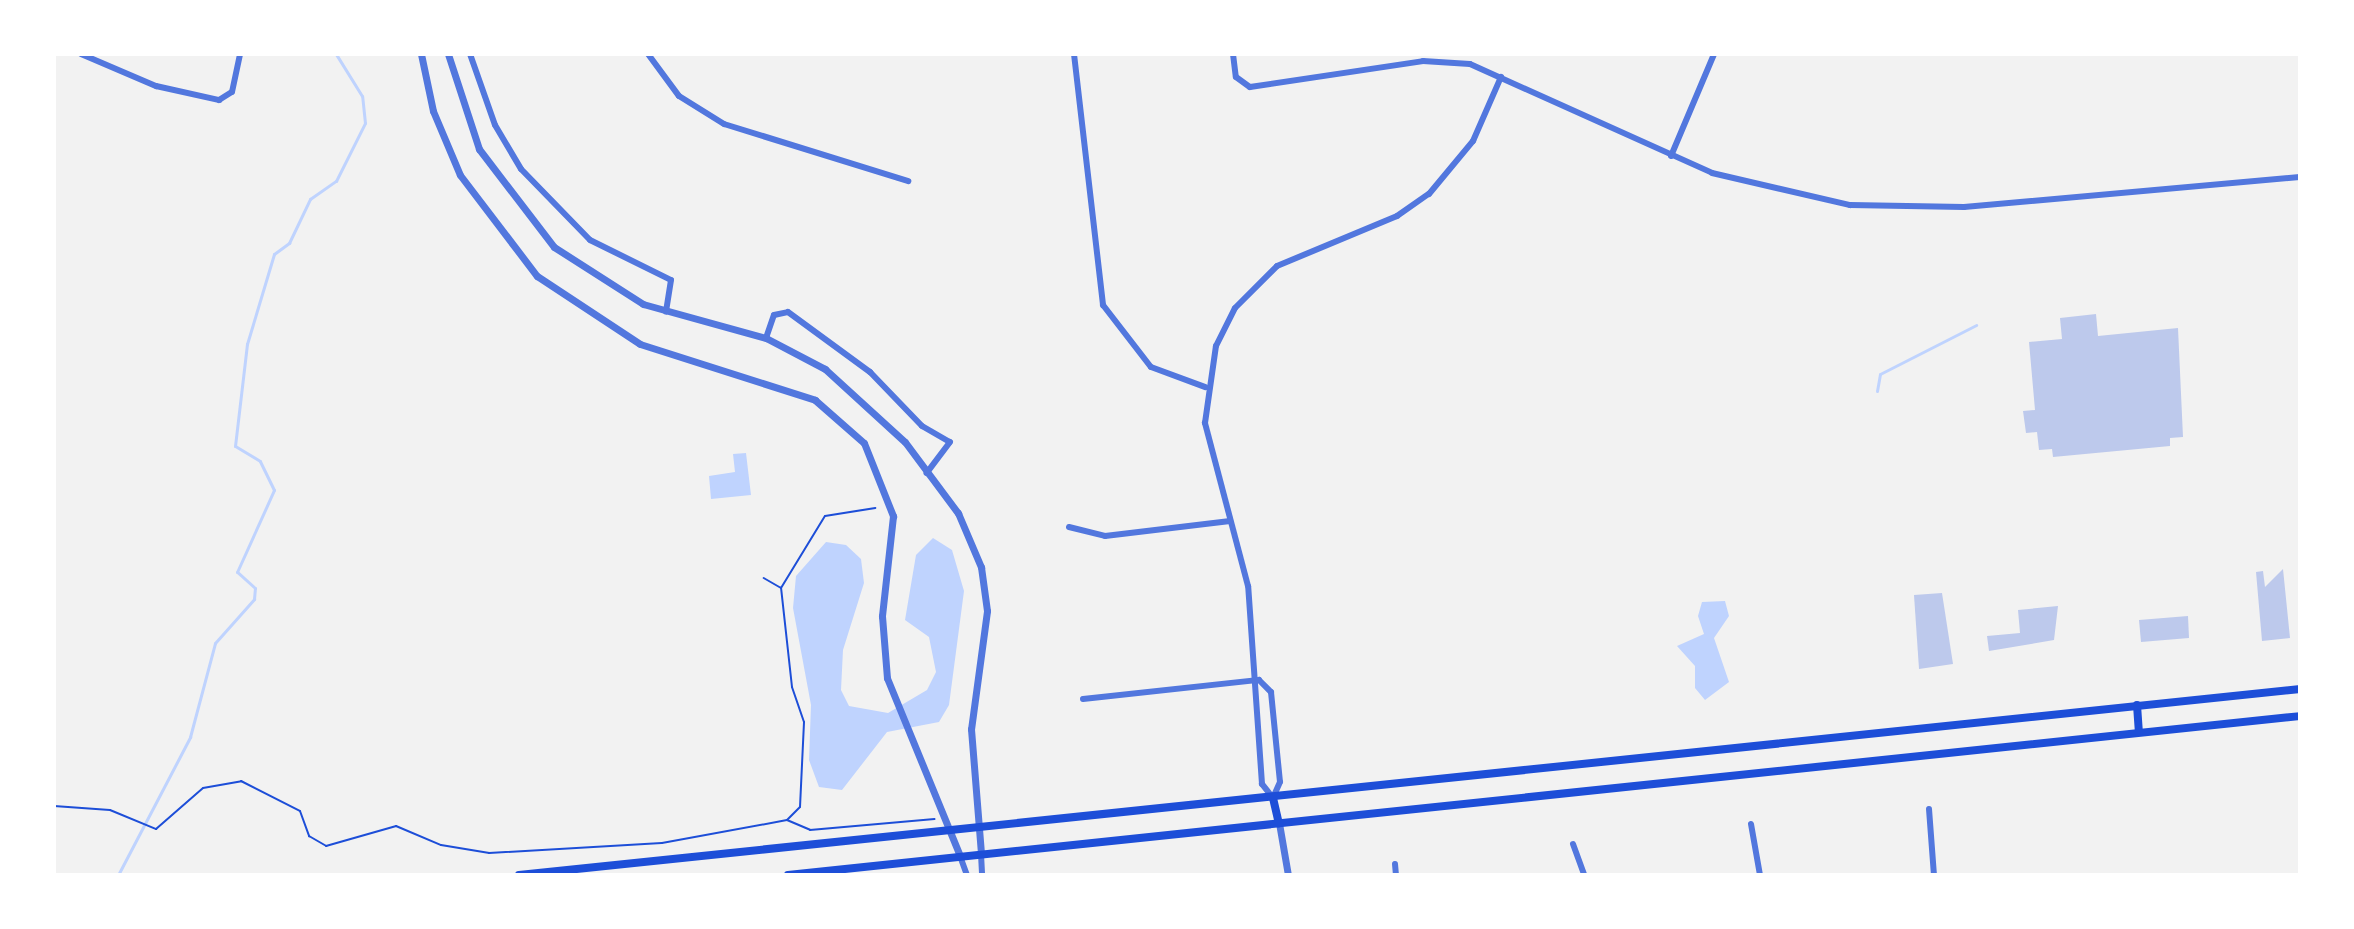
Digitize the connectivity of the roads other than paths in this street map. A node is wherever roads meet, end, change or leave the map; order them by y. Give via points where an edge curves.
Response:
1 (81, 54) edge
2 (240, 54) edge
3 (421, 54) edge
4 (448, 54) edge
5 (470, 54) edge
6 (648, 54) edge
7 (1074, 54) edge
8 (1233, 54) edge
9 (1714, 54) edge
10 (1501, 77) junction
11 (1671, 156) junction
12 (2300, 177) edge
13 (908, 181) dead end
14 (666, 312) junction
15 (766, 338) junction
16 (1205, 387) junction
17 (927, 473) junction
18 (1230, 521) junction
19 (1069, 527) dead end
20 (1259, 680) junction
21 (2300, 689) edge
22 (1083, 699) dead end
23 (2137, 705) junction
24 (2300, 716) edge
25 (2139, 731) junction
26 (1273, 798) junction
27 (1929, 809) dead end
28 (1279, 823) junction
29 (1751, 824) dead end
30 (979, 829) junction
31 (950, 831) junction
32 (1573, 844) dead end
33 (981, 854) junction
34 (960, 856) junction
35 (1395, 864) dead end
36 (519, 875) edge
37 (788, 875) edge
38 (967, 875) edge
39 (982, 875) edge
40 (1288, 875) edge
41 (1396, 875) edge
42 (1584, 875) edge
43 (1760, 875) edge
44 (1934, 875) edge

1 - 2 street via 156,86 219,100 232,92
3 - 31 street via 454,164 498,234 537,276 640,344 815,400 864,443 893,516 882,635 892,699
4 - 14 street via 479,149 530,222 610,288
5 - 14 street via 495,125 521,169 590,240 671,280
6 - 13 street via 679,96 724,124
7 - 16 street via 1103,305 1151,367
8 - 10 street via 1244,85 1444,60
9 - 11 street
10 - 11 street
10 - 16 street via 1473,141 1429,194 1383,223 1295,255 1249,290 1225,326
11 - 12 street via 1770,190 1918,209
14 - 15 street
15 - 17 street via 861,395
15 - 17 street via 774,315 788,312 870,372 922,426 950,442 949,452
16 - 18 street via 1205,423
17 - 30 street via 964,523 984,581 986,635 971,729
18 - 19 street via 1105,536
18 - 20 street via 1248,586
20 - 22 street
20 - 26 street via 1252,693 1262,784
20 - 26 street via 1271,692 1280,782
21 - 23 main road
23 - 25 main road
23 - 26 main road
24 - 25 main road
25 - 28 main road
26 - 28 main road
26 - 30 main road
27 - 44 street
28 - 33 main road
28 - 40 street
29 - 43 street
30 - 31 main road
30 - 33 street
31 - 34 street
31 - 36 main road
32 - 42 street
33 - 34 main road
33 - 39 street
34 - 37 main road
34 - 38 street
35 - 41 street

